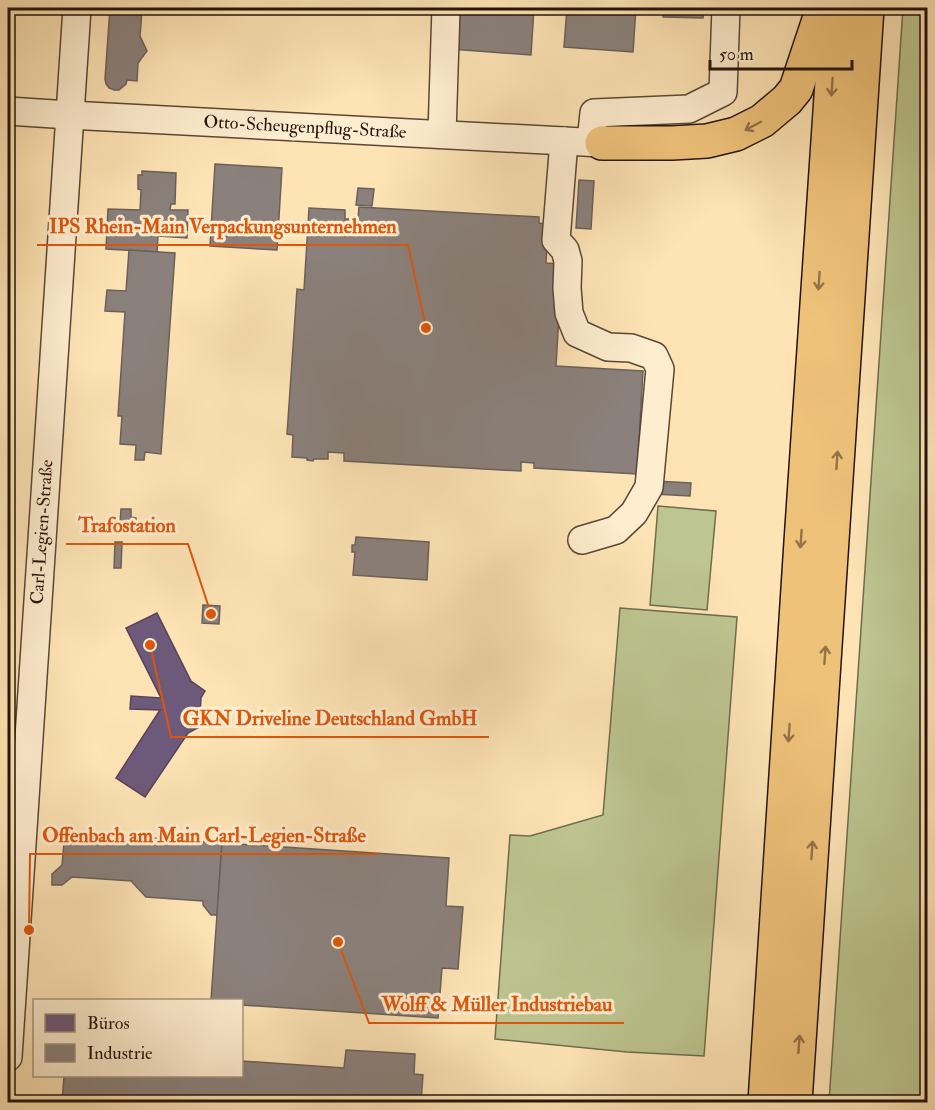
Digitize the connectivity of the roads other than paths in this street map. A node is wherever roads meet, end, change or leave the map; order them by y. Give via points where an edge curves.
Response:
1 (77, 8) edge
2 (446, 8) edge
3 (726, 8) edge
4 (823, 8) edge
5 (837, 8) edge
6 (867, 8) edge
7 (8, 111) edge
8 (69, 115) junction
9 (442, 134) junction
10 (564, 141) junction
11 (597, 142) junction
12 (582, 540) dead end
13 (15, 825) edge
14 (8, 1057) edge
15 (765, 1102) edge
16 (795, 1102) edge

1 - 8 street, Carl-Legien-Straße
2 - 9 street
3 - 11 street via 723,92 689,109 594,113
4 -> 11 main road via 796,89 762,121 736,134 707,141
5 -> 15 main road
16 -> 6 main road
7 - 8 street, Otto-Scheugenpflug-Straße
8 - 9 street, Otto-Scheugenpflug-Straße
8 - 13 street, Carl-Legien-Straße
9 - 10 street, Otto-Scheugenpflug-Straße
10 - 11 street, Otto-Scheugenpflug-Straße
10 - 12 street via 556,240 568,261 569,313 577,333 608,347 631,348 654,356 660,369 649,487 634,513 616,530
13 - 14 street, Carl-Legien-Straße

